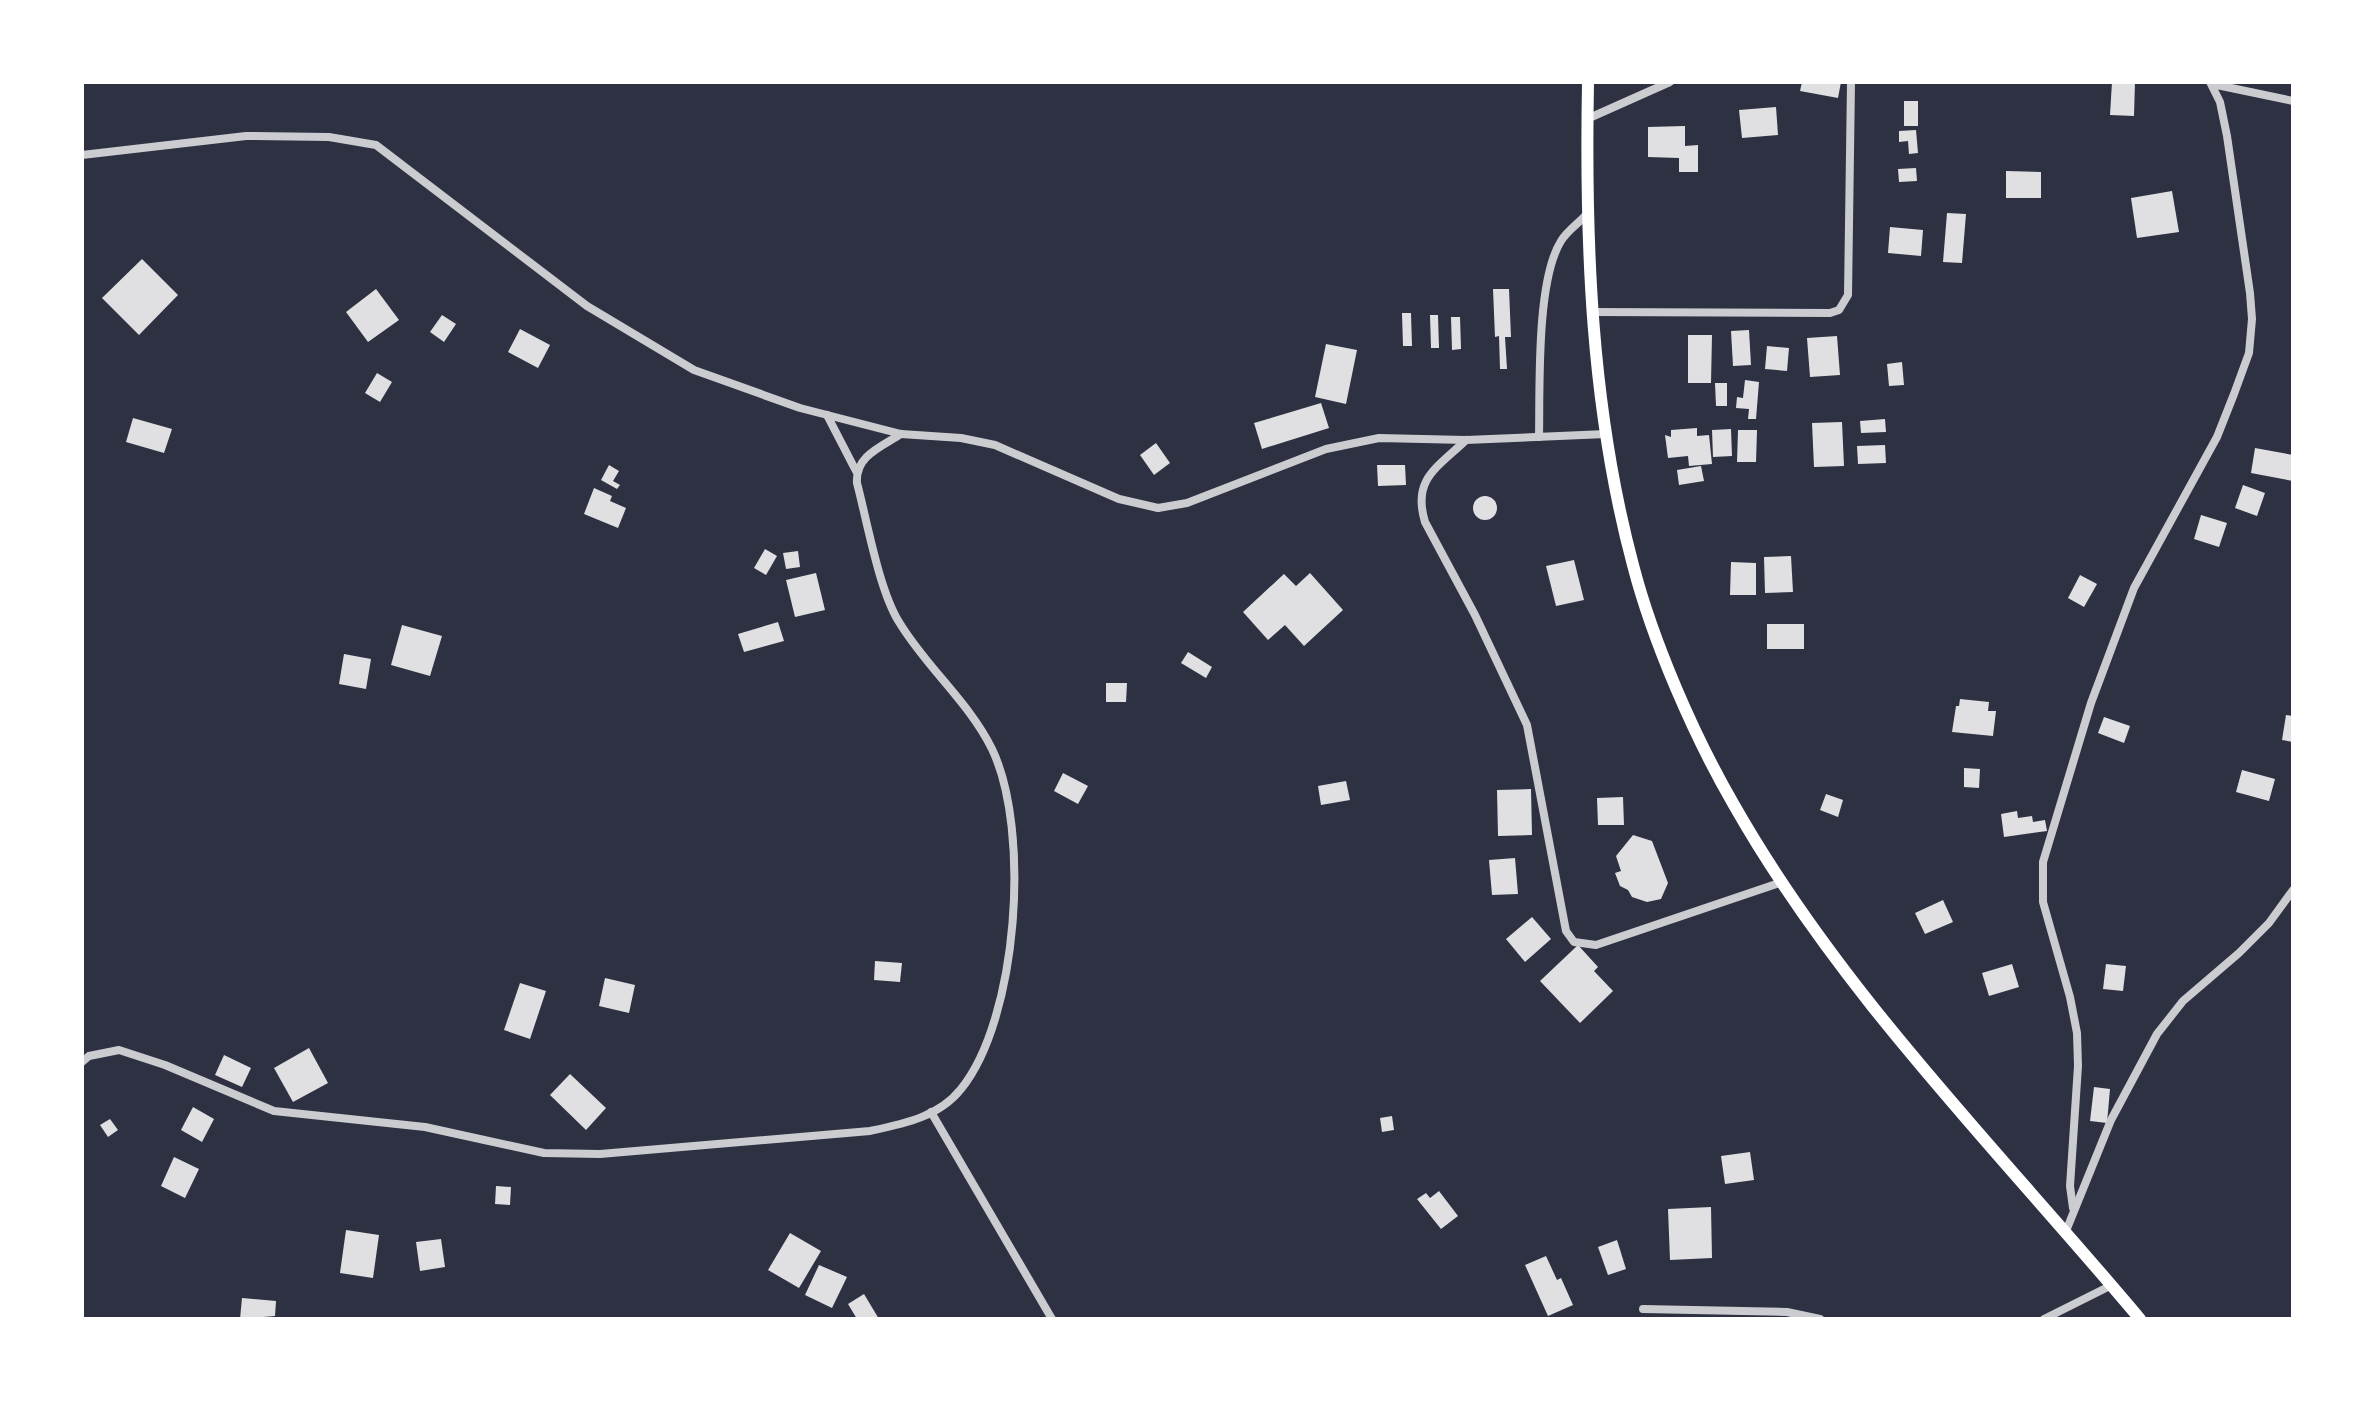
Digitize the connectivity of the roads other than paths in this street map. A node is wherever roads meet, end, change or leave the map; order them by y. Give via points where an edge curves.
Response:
1 (1588, 82) edge
2 (1670, 82) edge
3 (1851, 82) edge
4 (2211, 83) edge
5 (2293, 101) edge
6 (1587, 119) junction
7 (82, 155) edge
8 (1587, 214) junction
9 (1592, 312) junction
10 (827, 415) junction
11 (901, 434) junction
12 (1606, 434) junction
13 (1539, 437) junction
14 (1466, 440) junction
15 (856, 471) junction
16 (1782, 882) junction
17 (2293, 890) edge
18 (82, 1062) edge
19 (931, 1112) junction
20 (2073, 1208) junction
21 (2066, 1231) junction
22 (2112, 1285) junction
23 (1643, 1309) dead end
24 (1052, 1319) edge
25 (1820, 1319) edge
26 (2044, 1319) edge
27 (2140, 1319) edge

1 - 6 main road
2 - 6 street
3 - 9 street via 1848,295 1839,310
4 - 5 street
4 - 20 street via 2227,136 2250,293 2249,353 2217,437 2134,588 2071,764 2043,862 2046,914 2077,1033
6 - 8 main road
7 - 10 street via 246,136 329,137 376,145 587,306 640,340 694,370
8 - 9 main road
8 - 13 street via 1553,258 1541,328
9 - 12 main road
10 - 11 street
10 - 15 street
11 - 14 street via 995,445 1119,499 1158,508 1187,503 1339,446 1379,438
11 - 15 street via 862,460
12 - 13 street
12 - 16 main road via 1633,565 1669,669 1734,806
13 - 14 street
14 - 16 street via 1426,480 1420,507 1527,725 1566,931 1574,942 1596,945
15 - 19 street via 887,596 898,620 993,750 1011,819 1011,947 1001,1000 984,1052 961,1089
16 - 21 main road via 1904,1044
17 - 20 street via 2269,923 2169,1016 2111,1120
18 - 19 street via 119,1050 274,1111 425,1127 544,1153 600,1154 870,1131 910,1123
19 - 24 street
20 - 21 street
21 - 22 main road
22 - 26 street
22 - 27 main road
23 - 25 street via 1787,1312

